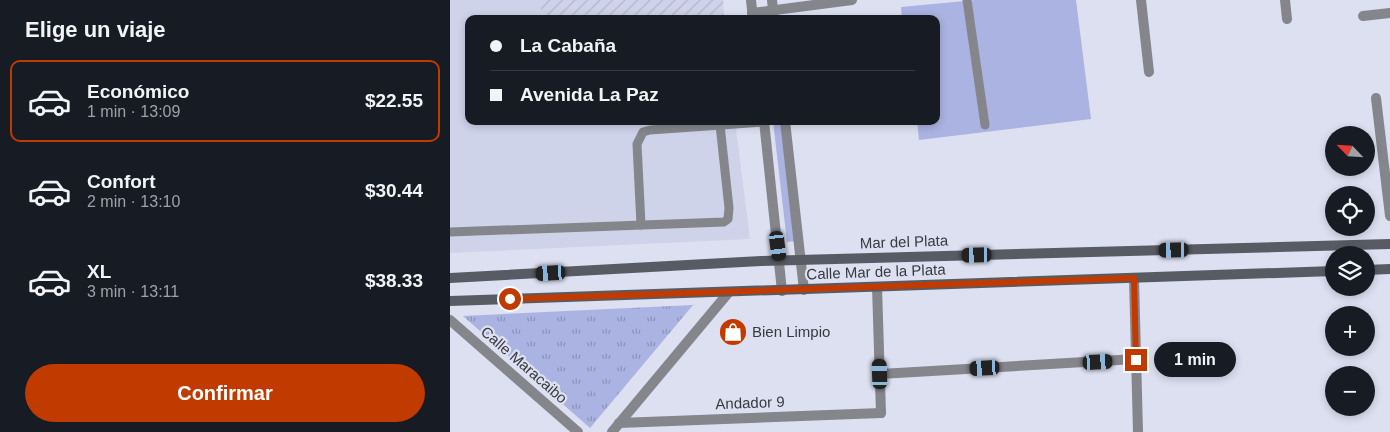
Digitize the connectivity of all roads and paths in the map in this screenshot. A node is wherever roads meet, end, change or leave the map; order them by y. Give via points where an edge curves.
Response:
1 (751, 0) edge
2 (852, 0) edge
3 (967, 0) edge
4 (1141, 0) edge
5 (1285, 0) edge
6 (773, 10) edge
7 (1390, 13) edge
8 (753, 15) edge
9 (756, 15) edge
10 (1363, 16) dead end
11 (1287, 19) dead end
12 (1149, 72) dead end
13 (1376, 98) dead end
14 (720, 125) joint
15 (764, 125) edge
16 (785, 125) edge
17 (985, 125) dead end
18 (1390, 216) edge
19 (641, 225) junction
20 (450, 232) edge
21 (1390, 244) edge
22 (800, 260) junction
23 (780, 261) junction
24 (1390, 269) edge
25 (1375, 270) edge
26 (1325, 271) edge
27 (450, 278) edge
28 (1134, 278) junction
29 (877, 287) junction
30 (804, 290) junction
31 (782, 291) junction
32 (729, 292) junction
33 (450, 301) edge
34 (450, 320) edge
35 (1136, 360) junction
36 (880, 374) junction
37 (619, 423) junction
38 (578, 432) edge
39 (612, 432) edge
40 (1138, 432) edge

1 - 8 street
2 - 6 street
3 - 17 lane
4 - 12 street
5 - 11 street
6 - 9 street
7 - 10 street
13 - 18 street
14 - 19 lane via 643,132 637,144
14 - 19 lane via 728,220
15 - 23 street
16 - 22 street
19 - 20 lane
21 - 22 main road, Mar del Plata
22 - 23 main road, Mar del Plata
22 - 30 street
23 - 27 main road, Mar del Plata
23 - 31 street
24 - 25 main road
26 - 28 main road, Calle Mar de la Plata
28 - 29 main road, Calle Mar de la Plata
28 - 35 street
29 - 30 main road, Calle Mar de la Plata
29 - 36 street
30 - 31 main road, Calle Mar de la Plata
31 - 32 main road, Calle Mar de la Plata
32 - 33 main road, Calle Mar de la Plata
32 - 37 street
34 - 38 street, Calle Maracaibo
35 - 36 street
35 - 40 street
36 - 37 street, Andador 9 via 881,413
37 - 39 street

